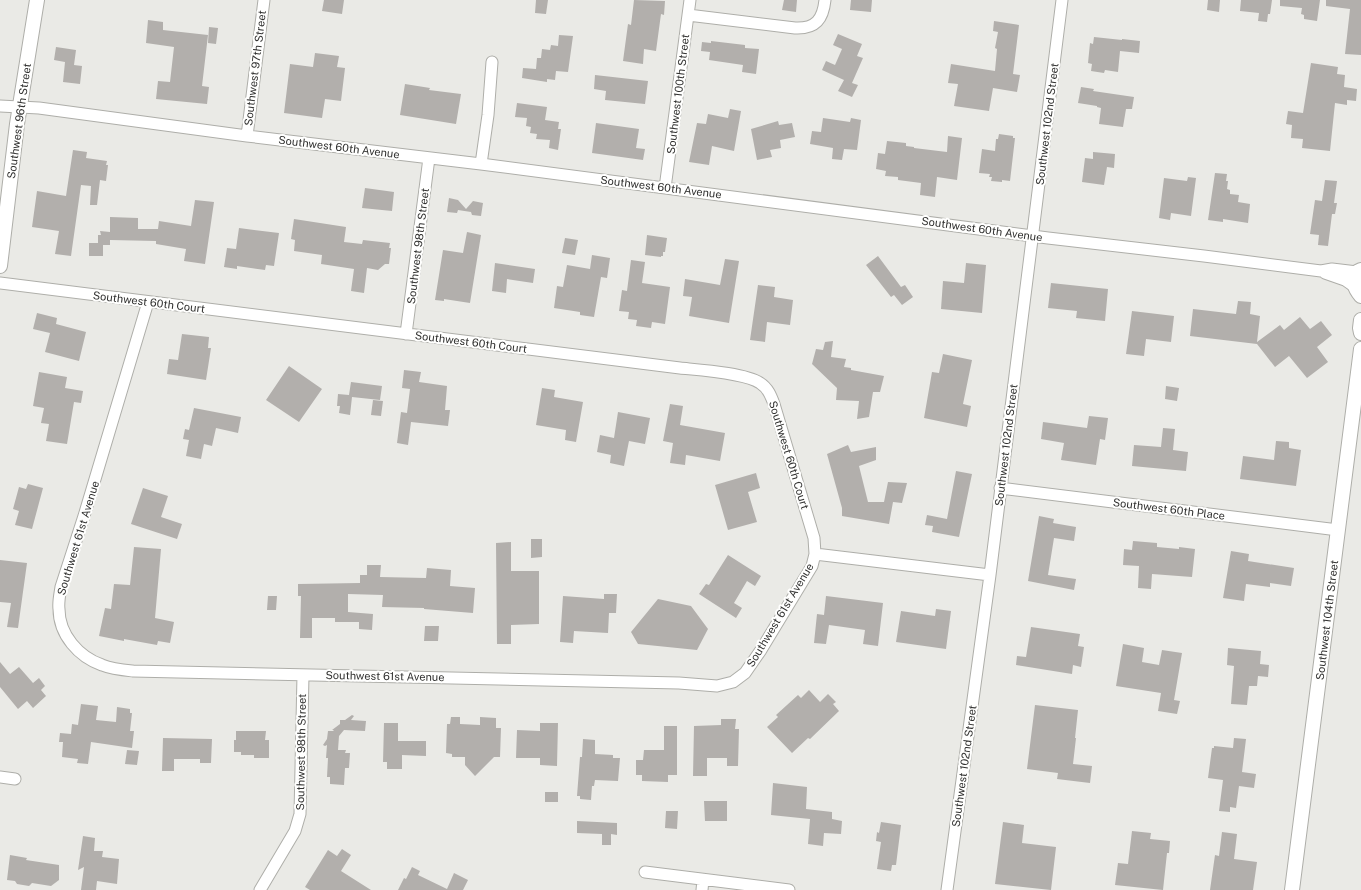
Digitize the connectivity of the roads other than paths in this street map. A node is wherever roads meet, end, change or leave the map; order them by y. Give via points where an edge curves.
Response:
1 (37, 0) edge
2 (264, 0) edge
3 (690, 0) edge
4 (825, 0) edge
5 (1062, 0) edge
6 (688, 15) junction
7 (492, 62) dead end
8 (0, 106) edge
9 (20, 107) junction
10 (247, 136) junction
11 (429, 158) junction
12 (481, 164) junction
13 (665, 188) junction
14 (1032, 236) junction
15 (0, 266) edge
16 (1321, 271) junction
17 (1359, 271) edge
18 (0, 283) edge
19 (1358, 292) edge
20 (148, 302) junction
21 (1361, 320) edge
22 (1361, 333) edge
23 (406, 334) junction
24 (1361, 349) edge
25 (1000, 488) junction
26 (1338, 530) junction
27 (815, 554) junction
28 (990, 575) junction
29 (303, 675) junction
30 (0, 777) edge
31 (15, 779) dead end
32 (645, 872) dead end
33 (703, 885) edge
34 (260, 890) edge
35 (789, 890) edge
36 (948, 890) edge
37 (1292, 890) edge

1 - 9 street, Southwest 96th Street
2 - 10 street, Southwest 97th Street
3 - 6 street, Southwest 100th Street
4 - 6 street via 822,14 816,24 806,28
5 - 14 street, Southwest 102nd Street
6 - 13 street, Southwest 100th Street
7 - 12 street
8 - 9 street, Southwest 60th Avenue
9 - 10 street, Southwest 60th Avenue
9 - 15 street, Southwest 96th Street
10 - 11 street, Southwest 60th Avenue
11 - 12 street, Southwest 60th Avenue
11 - 23 street, Southwest 98th Street
12 - 13 street, Southwest 60th Avenue
13 - 14 street, Southwest 60th Avenue
14 - 16 street, Southwest 60th Avenue
14 - 25 street, Southwest 102nd Street
16 - 17 street, Southwest 60th Avenue
16 - 19 street, Southwest 60th Avenue via 1345,280
17 - 19 street via 1354,279
18 - 20 street, Southwest 60th Court
20 - 23 street, Southwest 60th Court
20 - 29 street, Southwest 61st Avenue via 61,587 59,610 63,630 67,638 83,654 102,665 115,668 133,671
21 - 22 street
23 - 27 street, Southwest 60th Court via 725,374 760,383 766,388 774,404 812,530
24 - 26 street, Southwest 104th Street
25 - 26 street, Southwest 60th Place
25 - 28 street, Southwest 102nd Street
26 - 37 street, Southwest 104th Street
27 - 28 street, Southwest 61st Avenue
27 - 29 street, Southwest 61st Avenue via 810,571 761,650 745,673 726,684 705,686 679,683
28 - 36 street, Southwest 102nd Street
29 - 34 street, Southwest 98th Street via 300,814 296,831
30 - 31 street
32 - 33 street
33 - 35 street

